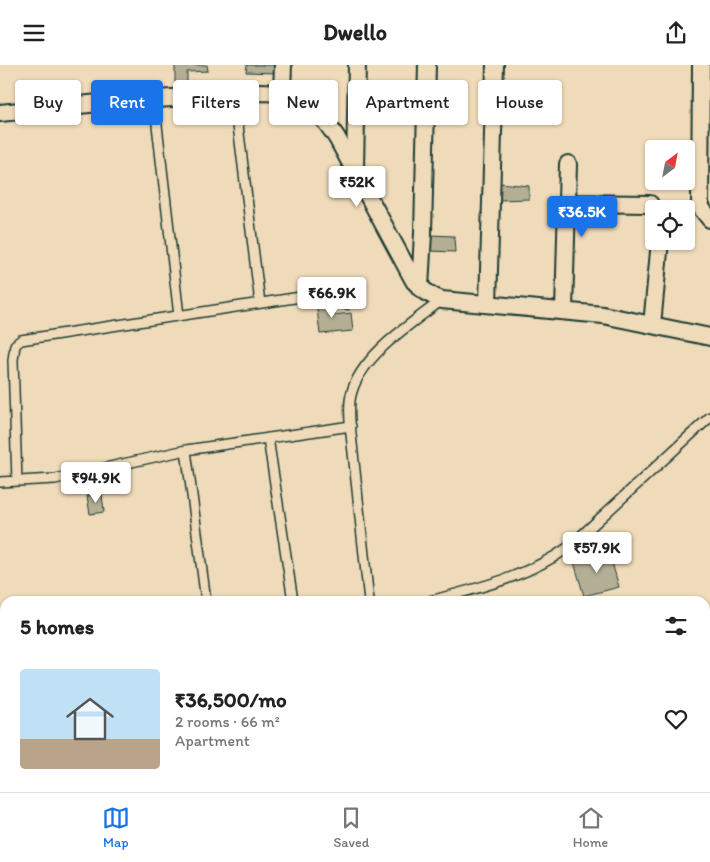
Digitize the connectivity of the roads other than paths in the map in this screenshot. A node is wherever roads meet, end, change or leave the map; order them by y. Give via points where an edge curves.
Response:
1 (284, 65) edge
2 (357, 65) edge
3 (427, 65) edge
4 (495, 65) edge
5 (701, 65) edge
6 (283, 80) edge
7 (91, 105) edge
8 (0, 113) edge
9 (157, 125) edge
10 (238, 125) edge
11 (329, 125) edge
12 (568, 164) dead end
13 (355, 171) junction
14 (567, 203) junction
15 (645, 204) edge
16 (710, 219) edge
17 (659, 250) edge
18 (420, 288) junction
19 (320, 294) dead end
20 (442, 301) junction
21 (260, 303) junction
22 (488, 304) junction
23 (564, 311) junction
24 (179, 316) junction
25 (652, 325) junction
26 (710, 337) edge
27 (710, 417) edge
28 (351, 426) junction
29 (268, 438) junction
30 (186, 450) junction
31 (18, 481) junction
32 (0, 482) edge
33 (205, 596) edge
34 (292, 596) edge
35 (368, 596) edge
36 (448, 596) edge

1 - 6 street
2 - 13 street
3 - 18 street
4 - 22 street
5 - 16 street via 700,203
7 - 8 street
9 - 24 lane
10 - 21 lane
11 - 13 street
12 - 14 street
13 - 18 street
14 - 15 street
14 - 23 street
17 - 25 street
18 - 20 street
19 - 21 lane
20 - 22 street
20 - 28 lane via 381,348 366,366 351,394
21 - 24 lane
22 - 23 street
23 - 25 street
24 - 31 lane via 22,340 15,345
25 - 26 street
27 - 36 lane via 551,560 500,582
28 - 29 lane
28 - 35 lane
29 - 30 lane
29 - 34 lane
30 - 31 lane via 55,479
30 - 33 lane
31 - 32 lane

